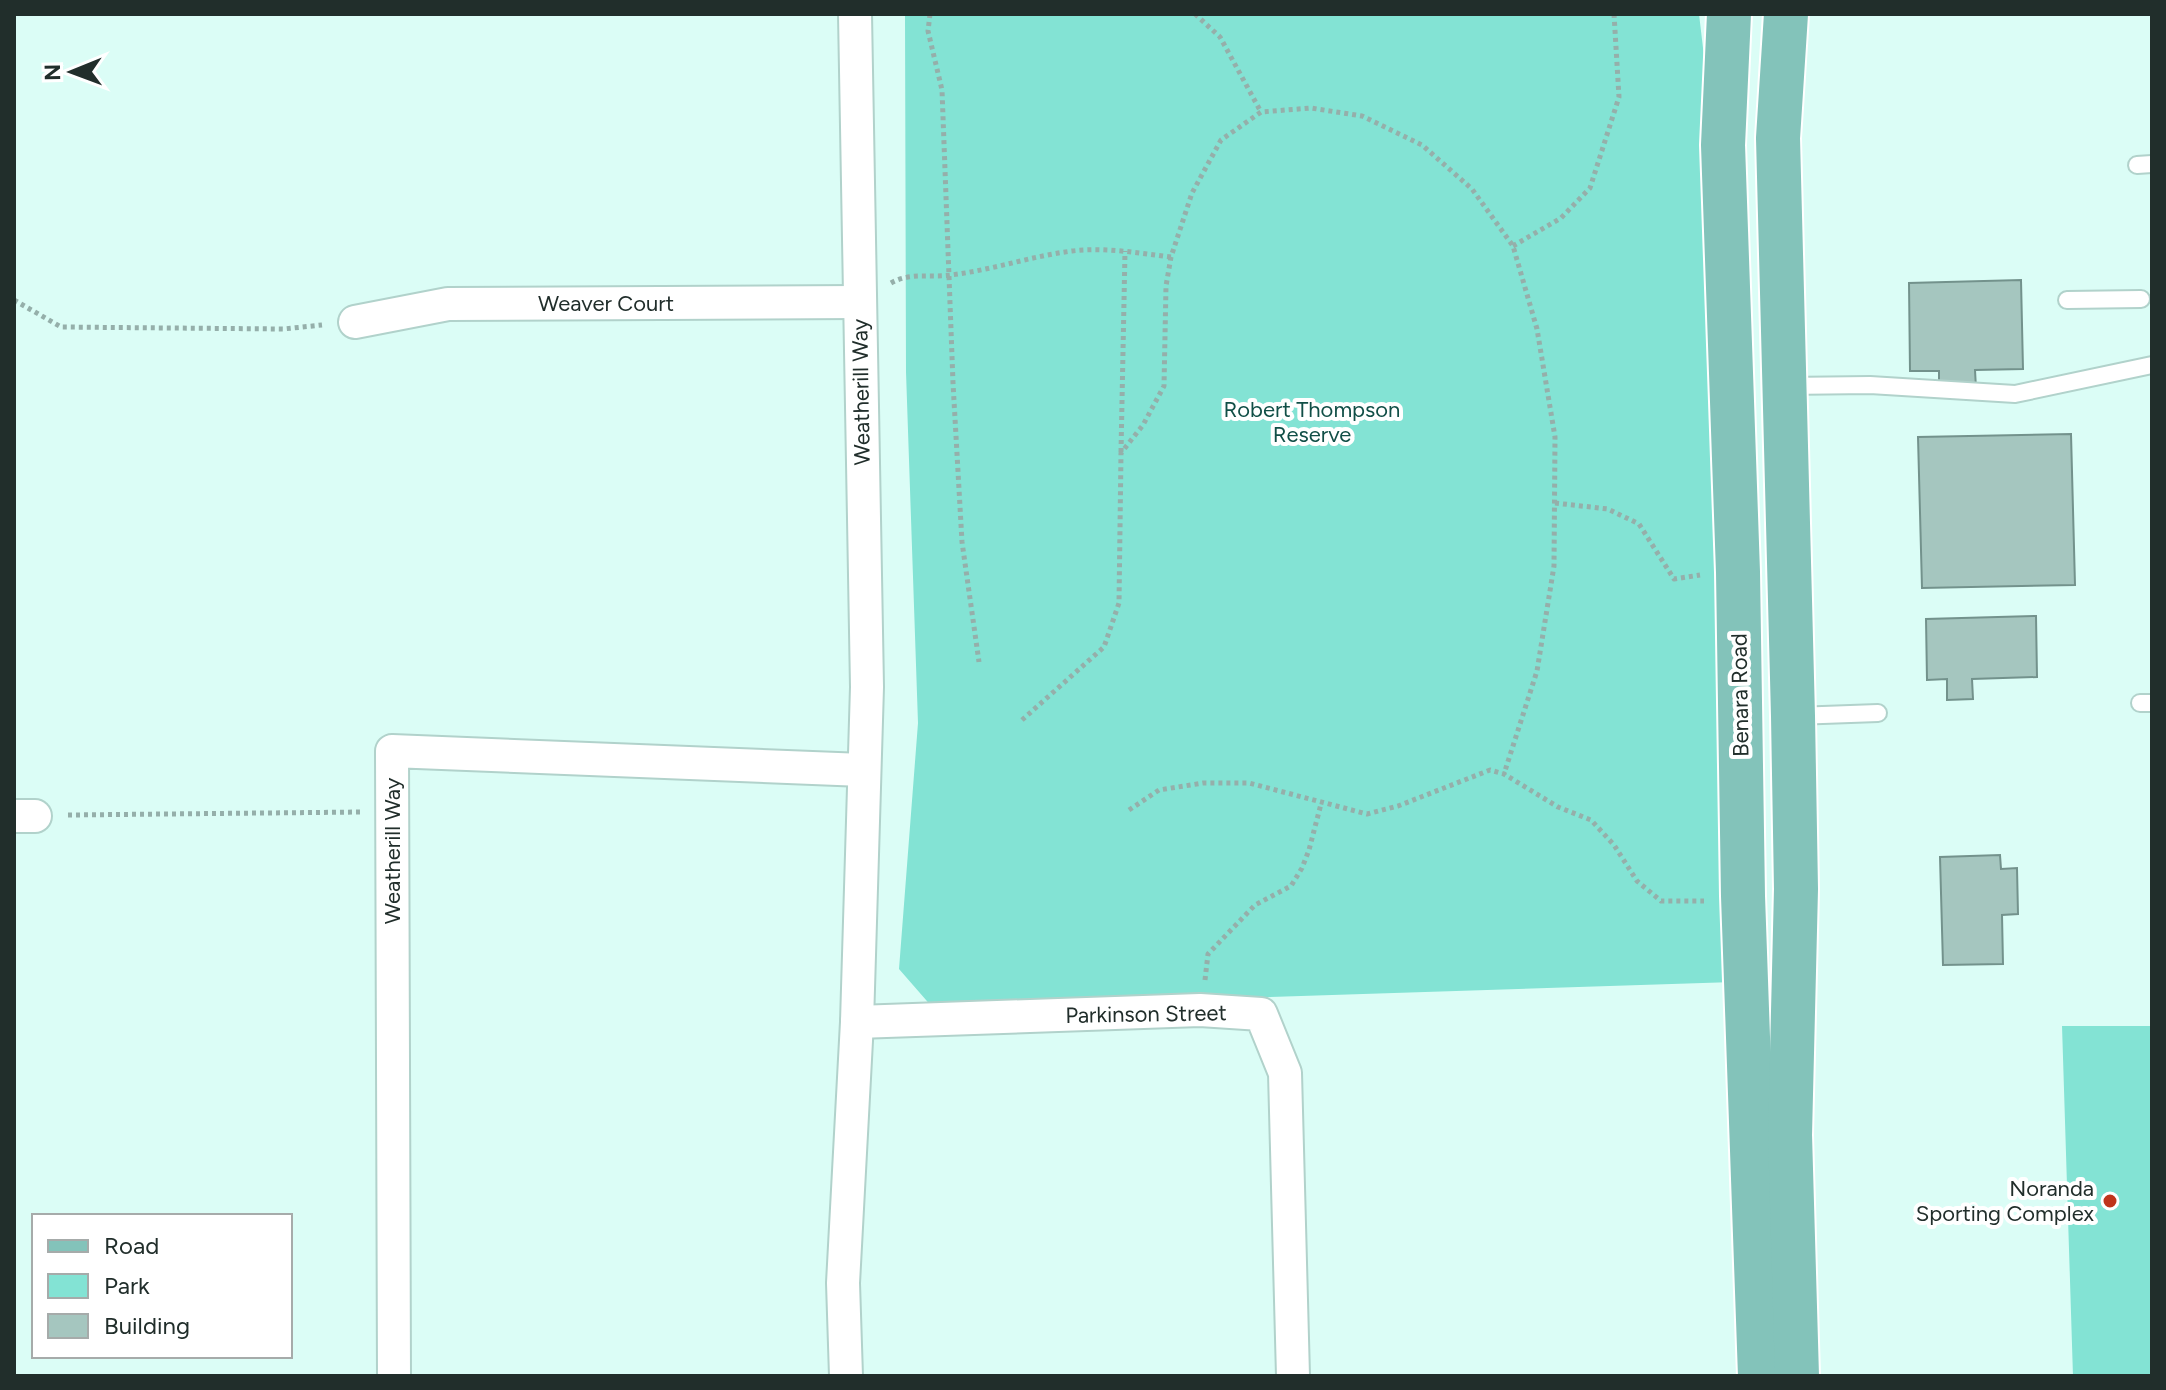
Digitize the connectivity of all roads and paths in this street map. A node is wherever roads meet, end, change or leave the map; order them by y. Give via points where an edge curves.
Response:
1 (855, 14) edge
2 (930, 14) edge
3 (1195, 14) edge
4 (1614, 14) edge
5 (1729, 14) edge
6 (1786, 14) edge
7 (1261, 112) junction
8 (1513, 246) junction
9 (1125, 251) junction
10 (1171, 257) junction
11 (949, 276) junction
12 (2141, 299) dead end
13 (14, 300) edge
14 (2067, 300) dead end
15 (859, 302) junction
16 (355, 322) joint
17 (2152, 365) edge
18 (1785, 386) junction
19 (1121, 453) junction
20 (1555, 503) junction
21 (1710, 573) dead end
22 (979, 662) dead end
23 (1878, 713) dead end
24 (1793, 716) junction
25 (1022, 720) dead end
26 (863, 770) junction
27 (1504, 774) junction
28 (1321, 804) junction
29 (1129, 810) dead end
30 (392, 811) junction
31 (24, 816) edge
32 (1743, 896) junction
33 (1205, 1010) junction
34 (857, 1022) junction
35 (394, 1376) edge
36 (846, 1376) edge
37 (1293, 1376) edge
38 (1760, 1376) edge
39 (1797, 1376) edge

1 - 15 street, Weatherill Way
2 - 11 path via 928,31 942,90
3 - 7 path via 1220,37
4 - 8 path via 1619,97 1590,188 1561,218
5 - 32 main road, Benara Road via 1723,145
6 - 18 main road via 1778,138
7 - 8 path via 1311,108 1362,116 1422,145 1472,189
7 - 10 path via 1221,140 1192,193
8 - 20 path via 1537,329 1555,437
9 - 10 path
9 - 11 path via 1071,251
9 - 19 path
10 - 19 path via 1164,386
11 - 15 path via 902,277
11 - 22 path via 962,542
12 - 14 lane
13 - 16 path via 61,327 283,329
15 - 16 street, Weaver Court via 448,304
15 - 26 street, Weatherill Way via 867,687
17 - 18 lane via 2015,394
18 - 24 main road
19 - 25 path via 1119,603 1111,631 1104,647
20 - 21 path via 1608,509 1639,524 1674,579
20 - 27 path via 1554,566 1537,671
23 - 24 lane
24 - 39 main road via 1796,889 1790,1135
26 - 30 street, Weatherill Way via 392,751
26 - 34 street, Weatherill Way
27 - 28 path via 1490,770 1367,814
27 - 32 path via 1591,820 1637,881 1661,901
28 - 29 path via 1249,783 1203,783 1159,790
28 - 33 path via 1291,886 1255,905 1208,954
30 - 31 path
30 - 35 street, Weatherill Way
32 - 38 main road, Benara Road
33 - 34 street, Parkinson Street
33 - 37 street, Parkinson Street via 1261,1014 1285,1073
34 - 36 street, Weatherill Way via 843,1283

